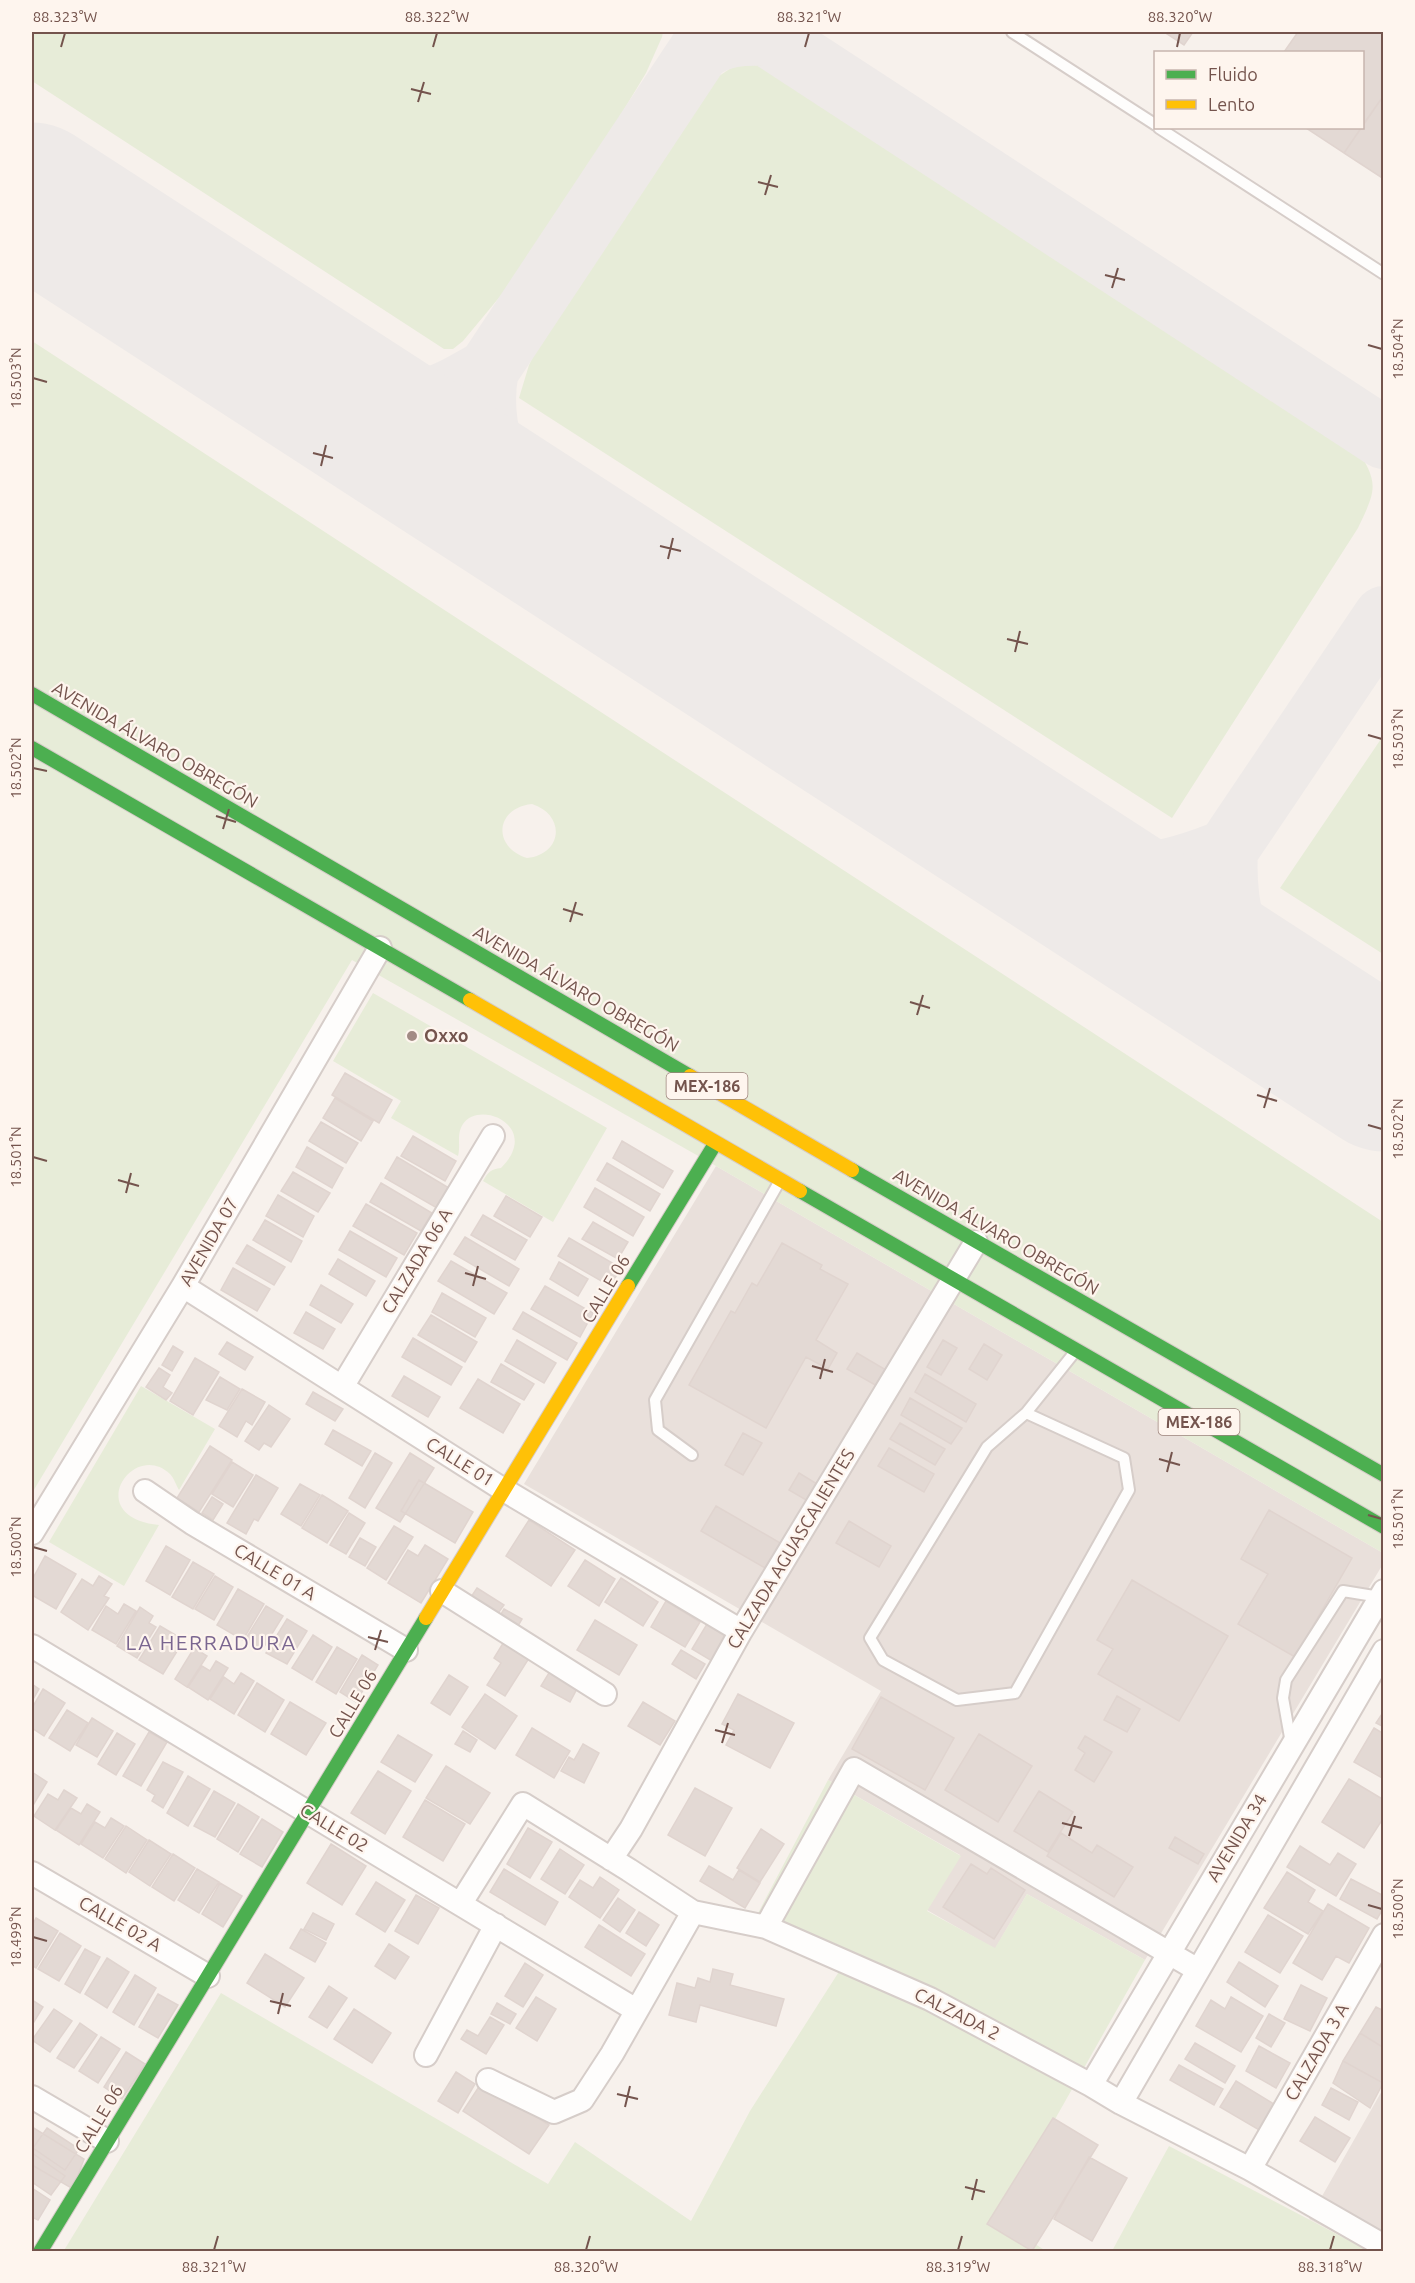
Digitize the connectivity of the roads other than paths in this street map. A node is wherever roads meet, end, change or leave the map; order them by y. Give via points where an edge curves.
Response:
1 (1012, 32) edge
2 (1154, 124) edge
3 (1162, 129) edge
4 (1383, 274) edge
5 (32, 694) edge
6 (32, 748) edge
7 (380, 948) junction
8 (493, 1136) dead end
9 (715, 1144) junction
10 (780, 1181) junction
11 (976, 1242) junction
12 (952, 1281) junction
13 (183, 1286) junction
14 (1075, 1352) junction
15 (342, 1387) junction
16 (1026, 1413) junction
17 (692, 1455) dead end
18 (1383, 1475) edge
19 (504, 1490) junction
20 (145, 1491) dead end
21 (1383, 1527) edge
22 (32, 1533) edge
23 (442, 1591) junction
24 (1382, 1594) edge
25 (741, 1631) junction
26 (32, 1646) edge
27 (406, 1650) junction
28 (1383, 1651) edge
29 (605, 1694) dead end
30 (1315, 1705) junction
31 (1342, 1721) junction
32 (1292, 1746) junction
33 (308, 1812) junction
34 (611, 1859) junction
35 (32, 1873) edge
36 (461, 1903) junction
37 (693, 1912) junction
38 (496, 1925) junction
39 (766, 1927) junction
40 (1383, 1935) edge
41 (1168, 1954) junction
42 (1198, 1970) junction
43 (208, 1976) junction
44 (636, 2010) junction
45 (426, 2055) dead end
46 (488, 2080) dead end
47 (1091, 2085) junction
48 (32, 2097) edge
49 (1120, 2103) junction
50 (107, 2141) junction
51 (1250, 2169) junction
52 (1383, 2246) edge
53 (40, 2252) edge

1 - 2 lane
3 - 4 lane
5 - 11 main road, AVENIDA ÁLVARO OBREGÓN / MEX-186
6 - 7 main road, MEX-186
7 - 9 main road, MEX-186
7 - 13 street, AVENIDA 07
8 - 15 street, CALZADA 06 A
9 - 10 main road, MEX-186
9 - 19 main road, CALLE 06
10 - 12 main road, MEX-186
10 - 17 lane via 655,1400 658,1430
11 - 12 street, CALZADA AGUASCALIENTES
11 - 18 main road, AVENIDA ÁLVARO OBREGÓN / MEX-186
12 - 14 main road, MEX-186
12 - 25 street, CALZADA AGUASCALIENTES
13 - 15 street, CALLE 01
13 - 22 street, AVENIDA 07
14 - 16 lane
14 - 21 main road, MEX-186
15 - 19 street, CALLE 01
16 - 16 lane via 987,1447 870,1638 883,1660 957,1700 1015,1694 1129,1490 1124,1458
19 - 23 main road, CALLE 06
19 - 25 street, CALLE 01
20 - 27 street, CALLE 01 A
23 - 27 main road, CALLE 06
23 - 29 street
24 - 30 street, AVENIDA 34
24 - 32 lane via 1343,1591 1286,1680 1283,1698
25 - 34 street, CALZADA AGUASCALIENTES
26 - 33 street, CALLE 02
27 - 33 main road, CALLE 06
28 - 31 street, AVENIDA 34
30 - 31 street
30 - 32 street, AVENIDA 34
31 - 42 street, AVENIDA 34
32 - 41 street, AVENIDA 34
33 - 36 street, CALLE 02
33 - 43 main road, CALLE 06
34 - 36 street, CALZADA 2 via 523,1804
34 - 37 street, CALZADA 2
35 - 43 street, CALLE 02 A
36 - 38 street, CALLE 02
37 - 39 street, CALZADA 2
37 - 44 street
38 - 44 street, CALLE 02
38 - 45 street
39 - 41 street via 854,1769
39 - 47 street, CALZADA 2 via 930,1999
40 - 51 street, CALZADA 3 A
41 - 42 street
41 - 47 street, AVENIDA 34
42 - 49 street, AVENIDA 34
43 - 50 main road, CALLE 06
44 - 46 street via 582,2100 554,2112
47 - 49 street, CALZADA 2
48 - 50 street
49 - 51 street, CALZADA 2
50 - 53 main road, CALLE 06
51 - 52 street, CALZADA 2

